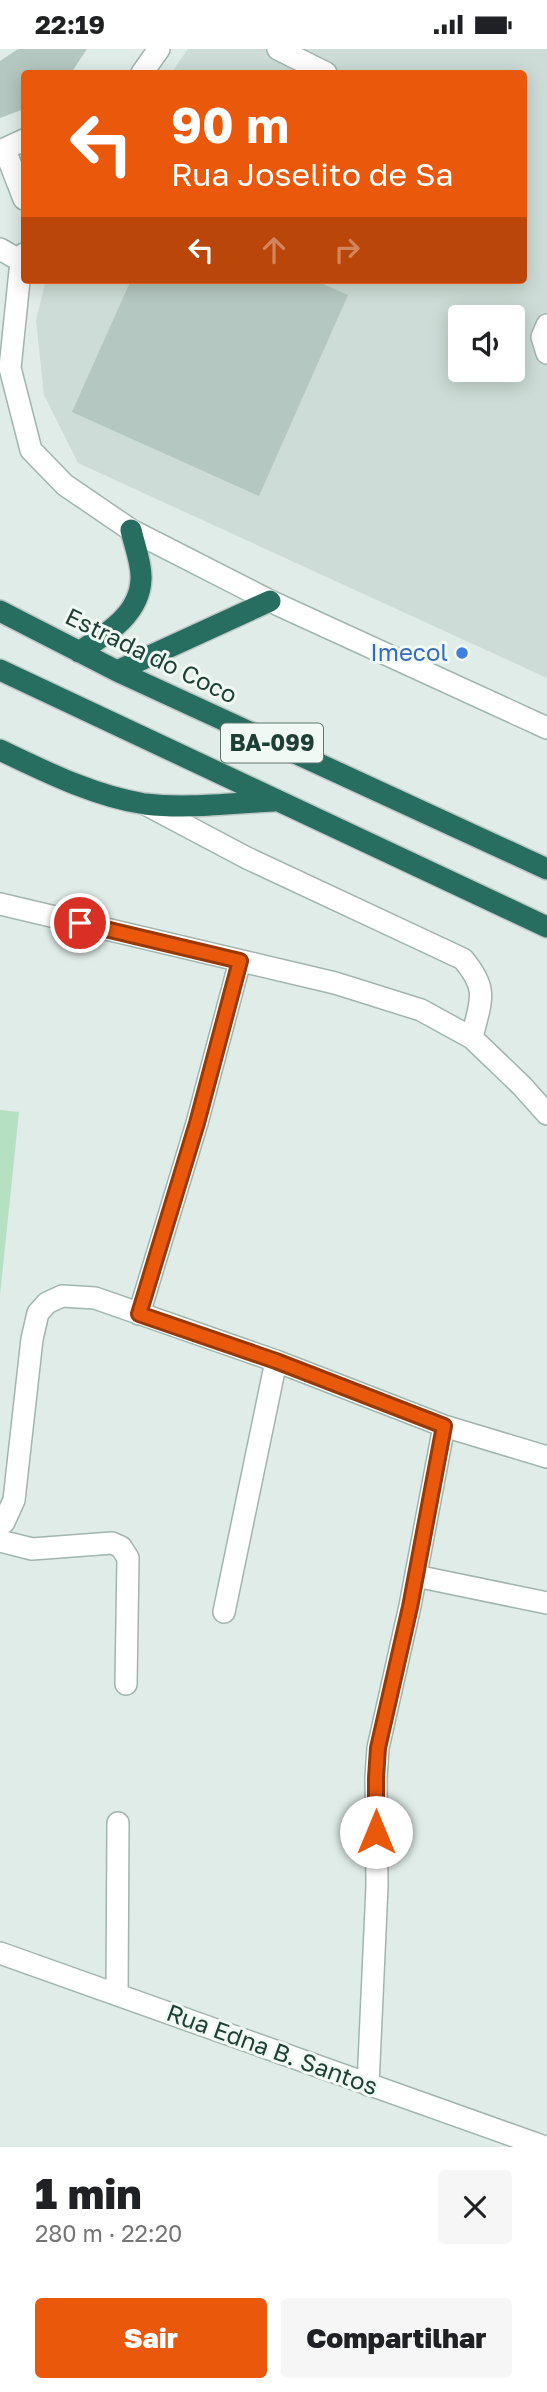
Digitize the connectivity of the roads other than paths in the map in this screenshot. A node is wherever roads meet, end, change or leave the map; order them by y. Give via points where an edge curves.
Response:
1 (159, 49) edge
2 (278, 49) edge
3 (144, 70) edge
4 (320, 70) edge
5 (21, 141) edge
6 (3, 150) edge
7 (21, 192) edge
8 (0, 249) edge
9 (21, 257) edge
10 (21, 275) edge
11 (547, 325) edge
12 (547, 353) edge
13 (131, 530) junction
14 (270, 601) junction
15 (0, 611) edge
16 (79, 652) junction
17 (0, 670) edge
18 (117, 671) junction
19 (547, 728) edge
20 (0, 750) edge
21 (278, 801) junction
22 (145, 803) junction
23 (547, 869) edge
24 (0, 904) edge
25 (547, 927) edge
26 (240, 961) junction
27 (472, 1038) junction
28 (547, 1114) edge
29 (139, 1314) junction
30 (276, 1361) junction
31 (444, 1426) junction
32 (547, 1457) edge
33 (0, 1525) edge
34 (0, 1541) edge
35 (416, 1576) junction
36 (547, 1603) edge
37 (224, 1612) dead end
38 (126, 1684) dead end
39 (118, 1823) dead end
40 (0, 1953) edge
41 (117, 1994) junction
42 (368, 2085) junction
43 (545, 2147) edge

1 - 3 street
2 - 4 street
5 - 6 street
6 - 7 street
8 - 9 street
10 - 13 street via 10,368 31,450 65,485
11 - 12 street via 542,337
13 - 14 street
13 - 16 highway via 142,578 136,599 117,626
14 - 18 highway
14 - 19 street
15 - 16 highway, Estrada do Coco / BA-099
16 - 18 highway, Estrada do Coco / BA-099
17 - 21 highway, BA-099
18 - 23 highway, Estrada do Coco / BA-099
20 - 22 highway via 98,793
21 - 22 highway via 181,806
21 - 25 highway, BA-099
22 - 27 street via 247,857 463,959 483,992
24 - 26 street
26 - 27 street via 335,983 421,1010
26 - 29 street
27 - 28 street
29 - 30 street
29 - 33 street via 95,1299 62,1296 38,1313 14,1500
30 - 31 street
30 - 37 street
31 - 32 street
31 - 35 street
34 - 38 street via 32,1549 112,1543 121,1547 128,1558
35 - 36 street
35 - 42 street via 378,1748
39 - 41 street
40 - 41 street, Rua Edna B. Santos
41 - 42 street, Rua Edna B. Santos
42 - 43 street, Rua Edna B. Santos

